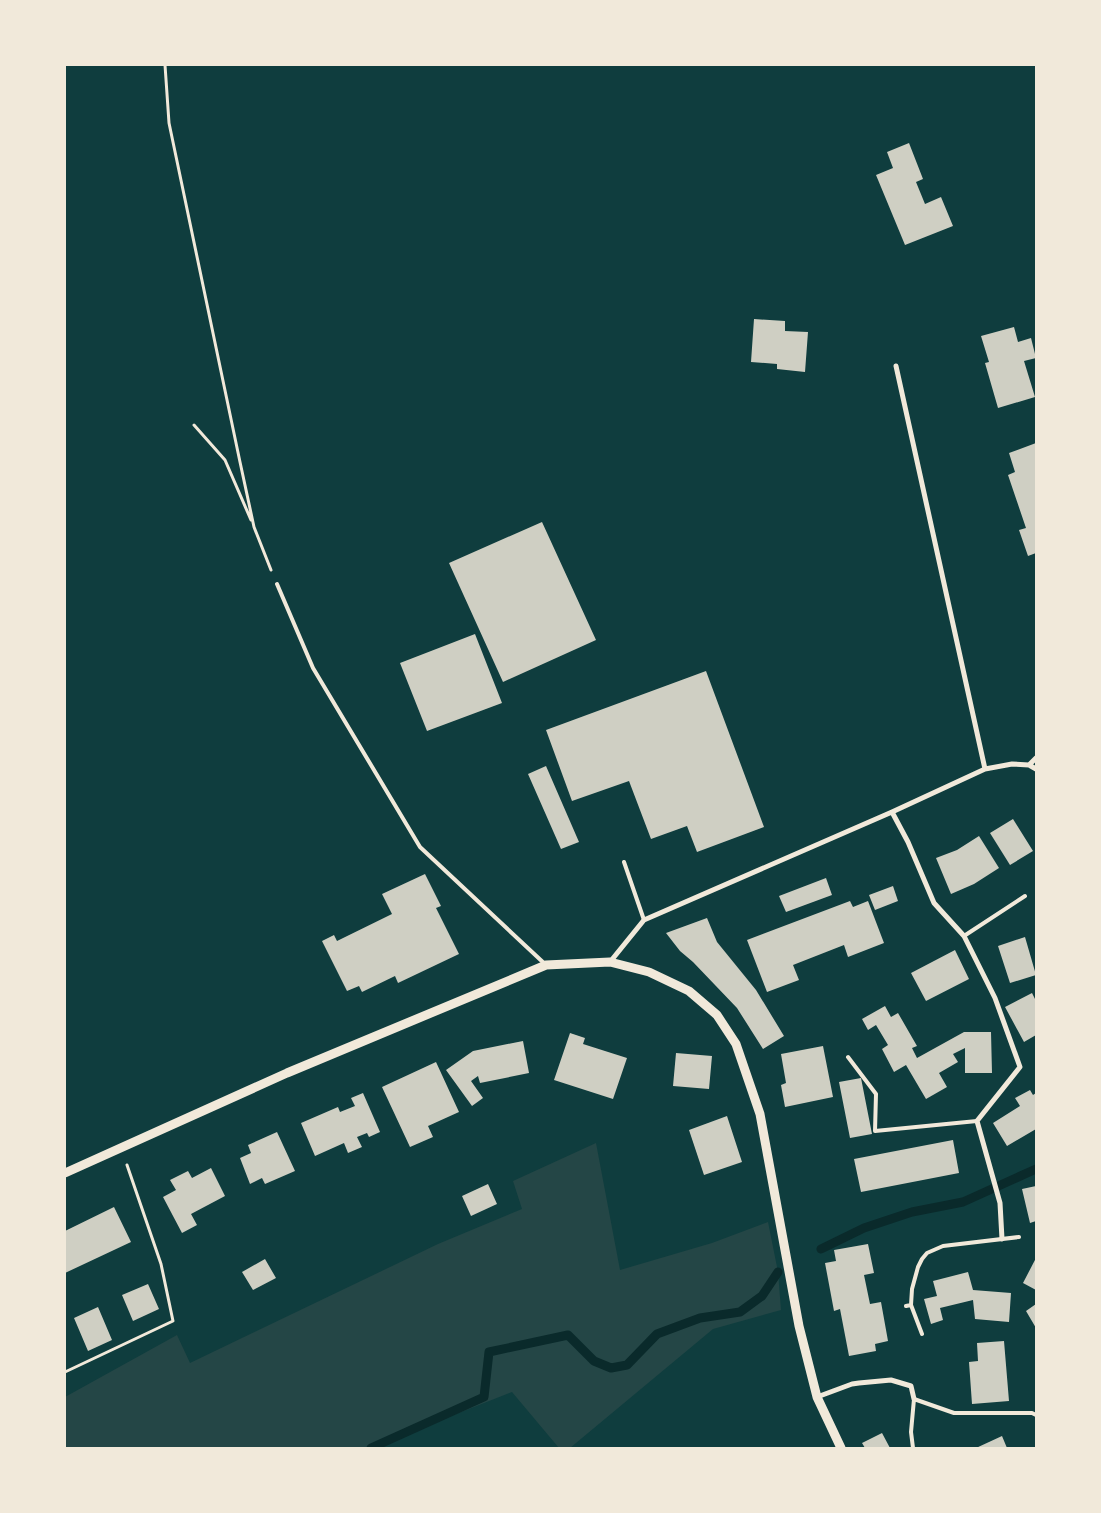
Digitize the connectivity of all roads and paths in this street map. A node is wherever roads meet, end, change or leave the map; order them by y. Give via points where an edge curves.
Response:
1 (164, 65) edge
2 (896, 366) dead end
3 (194, 426) dead end
4 (254, 527) junction
5 (277, 584) joint
6 (1036, 758) edge
7 (1029, 765) junction
8 (985, 769) junction
9 (1036, 769) edge
10 (892, 812) junction
11 (624, 862) dead end
12 (1025, 896) dead end
13 (644, 920) junction
14 (964, 936) junction
15 (610, 962) junction
16 (546, 965) junction
17 (848, 1057) dead end
18 (977, 1121) junction
19 (121, 1148) junction
20 (65, 1173) edge
21 (1019, 1237) dead end
22 (1002, 1240) junction
23 (922, 1334) dead end
24 (65, 1372) edge
25 (818, 1397) junction
26 (914, 1399) junction
27 (1036, 1415) edge
28 (841, 1448) edge
29 (913, 1448) edge

1 - 4 path via 169,123
2 - 8 street
3 - 4 path via 225,460
4 - 5 path
5 - 16 lane via 313,668 420,847
6 - 7 street
7 - 8 street via 1012,764
7 - 9 street
8 - 10 street
10 - 13 street
10 - 14 street via 934,904
11 - 13 lane
12 - 14 lane
13 - 15 street
14 - 18 street via 996,998 1020,1067
15 - 16 street
15 - 25 street via 649,972 689,991 718,1015 736,1044 760,1114 799,1326
16 - 19 street via 287,1073
17 - 18 lane via 876,1094 875,1131
18 - 22 street via 1000,1203
19 - 20 street
19 - 24 path via 161,1264 173,1321
21 - 22 lane
22 - 23 lane via 942,1246 927,1253 918,1267 908,1306
25 - 26 street via 852,1384 891,1380 911,1386
25 - 28 street
26 - 27 lane via 954,1413
26 - 29 lane

